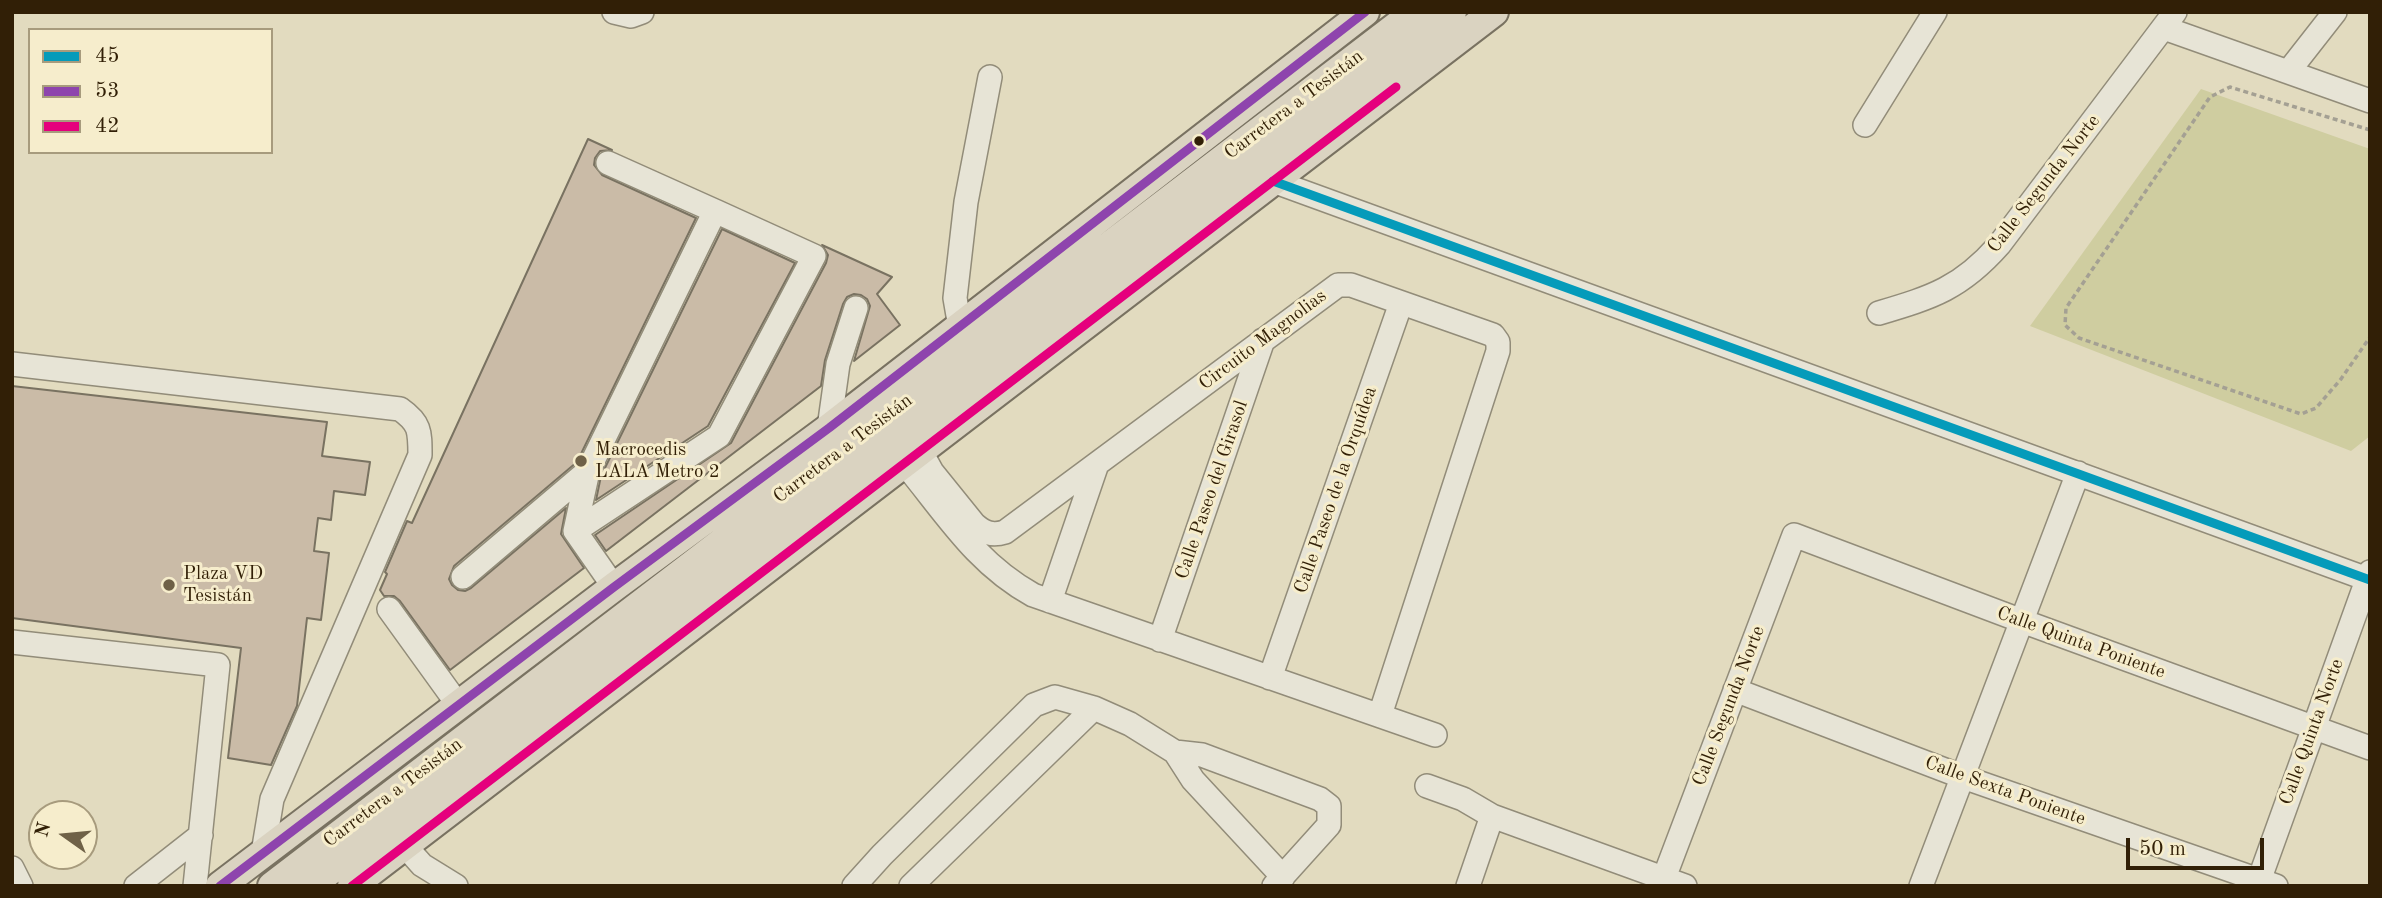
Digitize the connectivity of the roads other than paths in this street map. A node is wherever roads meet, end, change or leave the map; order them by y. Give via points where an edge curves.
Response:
1 (614, 12) edge
2 (642, 12) edge
3 (1365, 12) edge
4 (1415, 12) edge
5 (1452, 12) edge
6 (1494, 12) edge
7 (1935, 12) edge
8 (2334, 12) edge
9 (2169, 20) edge
10 (2288, 72) junction
11 (990, 77) dead end
12 (2370, 101) edge
13 (1865, 125) dead end
14 (608, 163) dead end
15 (1273, 181) junction
16 (715, 211) junction
17 (1069, 243) junction
18 (1079, 283) junction
19 (1005, 293) junction
20 (1114, 303) junction
21 (1401, 303) junction
22 (856, 308) dead end
23 (1042, 311) junction
24 (1879, 313) dead end
25 (961, 327) junction
26 (1263, 340) junction
27 (1050, 352) junction
28 (12, 363) edge
29 (829, 428) junction
30 (912, 456) junction
31 (1097, 464) junction
32 (588, 471) junction
33 (2078, 473) junction
34 (575, 531) junction
35 (1794, 535) joint
36 (463, 577) dead end
37 (2369, 577) edge
38 (614, 587) junction
39 (1050, 601) junction
40 (389, 609) dead end
41 (2022, 621) junction
42 (1160, 640) junction
43 (12, 642) edge
44 (1270, 677) junction
45 (1735, 690) junction
46 (459, 706) junction
47 (1094, 708) junction
48 (1380, 715) junction
49 (2313, 728) junction
50 (1435, 735) dead end
51 (2370, 748) edge
52 (1175, 752) junction
53 (1963, 777) junction
54 (1427, 786) dead end
55 (1492, 816) junction
56 (201, 835) junction
57 (405, 846) junction
58 (262, 853) junction
59 (12, 868) edge
60 (377, 877) edge
61 (1634, 877) edge
62 (1278, 881) edge
63 (1674, 882) edge
64 (2264, 884) edge
65 (21, 886) edge
66 (136, 886) edge
67 (195, 886) edge
68 (220, 886) edge
69 (272, 886) edge
70 (310, 886) edge
71 (352, 886) edge
72 (456, 886) edge
73 (854, 886) edge
74 (911, 886) edge
75 (1468, 886) edge
76 (1921, 886) edge

1 - 2 street via 631,16
3 - 17 main road
4 - 18 main road, Carretera a Tesistán
5 - 18 main road, Carretera a Tesistán
6 - 15 main road
7 - 13 street
8 - 10 street
9 - 10 street
9 - 24 street, Calle Segunda Norte via 1979,268 1927,299
10 - 12 street
11 - 25 street via 966,202 955,298
14 - 16 street
15 - 20 main road
15 - 33 street
16 - 32 street
16 - 34 street via 814,256 719,436
17 - 18 main road
17 - 19 main road
18 - 20 main road
18 - 23 main road, Carretera a Tesistán
19 - 23 main road
19 - 25 main road
20 - 27 main road
21 - 26 street, Circuito Magnolias via 1351,285 1338,285
21 - 44 street, Calle Paseo de la Orquídea
21 - 48 street, Circuito Magnolias via 1493,335 1498,351
22 - 29 street via 838,364
23 - 27 main road
23 - 69 main road, Carretera a Tesistán
23 - 70 main road, Carretera a Tesistán
25 - 29 main road
26 - 31 street, Circuito Magnolias
26 - 42 street, Calle Paseo del Girasol
27 - 30 main road
28 - 58 street via 400,409 414,418 420,455 272,799
29 - 38 main road
30 - 31 street, Circuito Magnolias via 932,472 974,524 989,534 1005,532
30 - 39 street via 970,547 1015,585
30 - 57 main road
31 - 39 street
32 - 34 street
32 - 36 street
33 - 37 street
33 - 41 street
34 - 38 street
35 - 41 street, Calle Quinta Poniente
35 - 45 street, Calle Segunda Norte
37 - 49 street, Calle Quinta Norte
38 - 46 main road
39 - 42 street
40 - 46 street
41 - 49 street, Calle Quinta Poniente
41 - 53 street
42 - 44 street
43 - 56 street via 218,665
44 - 48 street
45 - 53 street, Calle Sexta Poniente
45 - 63 street, Calle Segunda Norte
46 - 58 main road
47 - 52 street
47 - 73 street via 1055,697 1034,705
47 - 74 street
48 - 50 street
49 - 51 street, Calle Quinta Poniente
49 - 64 street, Calle Quinta Norte
52 - 62 street
52 - 62 street via 1202,755 1329,806 1329,825
53 - 64 street, Calle Sexta Poniente
53 - 76 street
54 - 55 street
55 - 61 street
55 - 75 street
56 - 66 street
56 - 67 street
57 - 60 main road
57 - 72 street via 422,865
58 - 68 main road
59 - 65 street
60 - 71 main road
61 - 63 street

